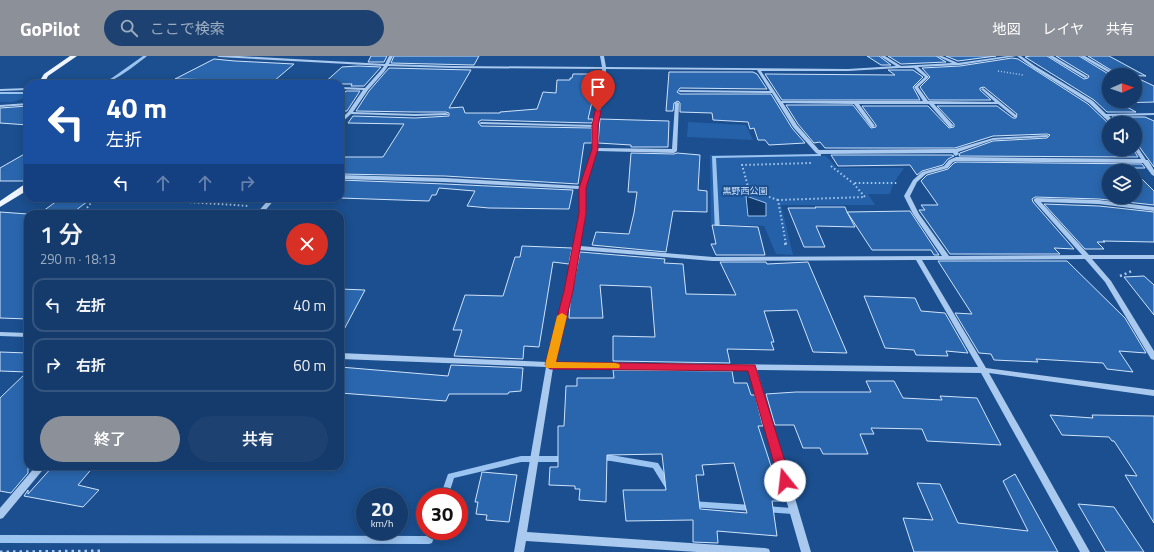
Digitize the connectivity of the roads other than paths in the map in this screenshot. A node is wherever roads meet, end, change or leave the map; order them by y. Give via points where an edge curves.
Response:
1 (74, 56) edge
2 (219, 56) edge
3 (391, 56) edge
4 (602, 56) edge
5 (882, 56) edge
6 (939, 56) edge
7 (1015, 56) edge
8 (1019, 56) edge
9 (1050, 56) edge
10 (1082, 56) edge
11 (957, 64) junction
12 (386, 65) junction
13 (604, 68) junction
14 (901, 68) junction
15 (916, 68) junction
16 (1103, 68) edge
17 (759, 70) junction
18 (1086, 77) dead end
19 (43, 80) edge
20 (344, 88) edge
21 (24, 89) edge
22 (366, 89) junction
23 (983, 89) dead end
24 (0, 90) edge
25 (680, 91) dead end
26 (774, 92) junction
27 (780, 102) junction
28 (855, 102) junction
29 (928, 102) junction
30 (676, 103) dead end
31 (999, 103) junction
32 (24, 104) edge
33 (0, 106) edge
34 (350, 113) junction
35 (446, 114) dead end
36 (1154, 114) edge
37 (1106, 115) joint
38 (1014, 116) dead end
39 (344, 119) edge
40 (481, 123) dead end
41 (595, 126) junction
42 (874, 126) dead end
43 (951, 126) dead end
44 (1047, 136) dead end
45 (595, 149) junction
46 (955, 151) junction
47 (1142, 156) edge
48 (958, 159) junction
49 (1146, 161) junction
50 (1154, 174) edge
51 (344, 176) edge
52 (582, 188) junction
53 (24, 189) edge
54 (270, 202) edge
55 (0, 205) edge
56 (1154, 209) edge
57 (263, 210) edge
58 (576, 248) junction
59 (1154, 257) edge
60 (918, 258) junction
61 (947, 258) junction
62 (1087, 258) junction
63 (0, 334) edge
64 (24, 335) edge
65 (344, 356) edge
66 (1154, 357) edge
67 (550, 365) junction
68 (752, 367) junction
69 (983, 370) junction
70 (1154, 393) edge
71 (38, 470) edge
72 (0, 515) edge
73 (521, 536) junction
74 (519, 552) edge
75 (764, 552) edge
76 (806, 552) edge
77 (1085, 552) edge

1 - 19 main road via 46,75
2 - 12 street
3 - 12 street
4 - 13 street
5 - 14 street
6 - 11 street
7 - 11 street
8 - 37 street via 1091,102
9 - 18 street
10 - 16 street
11 - 15 street
12 - 13 street
12 - 22 street
13 - 17 street
13 - 41 street
14 - 15 street
14 - 17 street
15 - 29 street via 927,77 916,87
17 - 26 street
20 - 22 street
21 - 24 street
22 - 34 street
23 - 31 street
25 - 26 street
26 - 27 street
27 - 28 street
27 - 46 street via 795,126 818,152
28 - 29 street
28 - 42 street
29 - 31 street
29 - 43 street
30 - 45 street via 674,151
31 - 38 street
32 - 33 street
34 - 35 street
34 - 39 street
36 - 37 street
40 - 41 street
41 - 45 street
44 - 46 street via 993,139
45 - 52 street
46 - 48 street
47 - 49 street
48 - 49 street
48 - 61 street via 951,161 946,167 924,173 915,181 907,196 916,214
49 - 50 street
51 - 52 street
52 - 58 street via 583,213
53 - 55 main road
54 - 57 street
56 - 62 street via 1099,202 1036,200
58 - 60 street via 713,259
58 - 67 street
59 - 62 street
60 - 61 street
60 - 69 street
61 - 62 street
62 - 66 street via 1108,281
63 - 64 street
65 - 67 street
67 - 68 street
67 - 73 street
68 - 69 street
68 - 76 street
69 - 70 street
69 - 77 street
71 - 72 street
73 - 74 street
73 - 75 street

